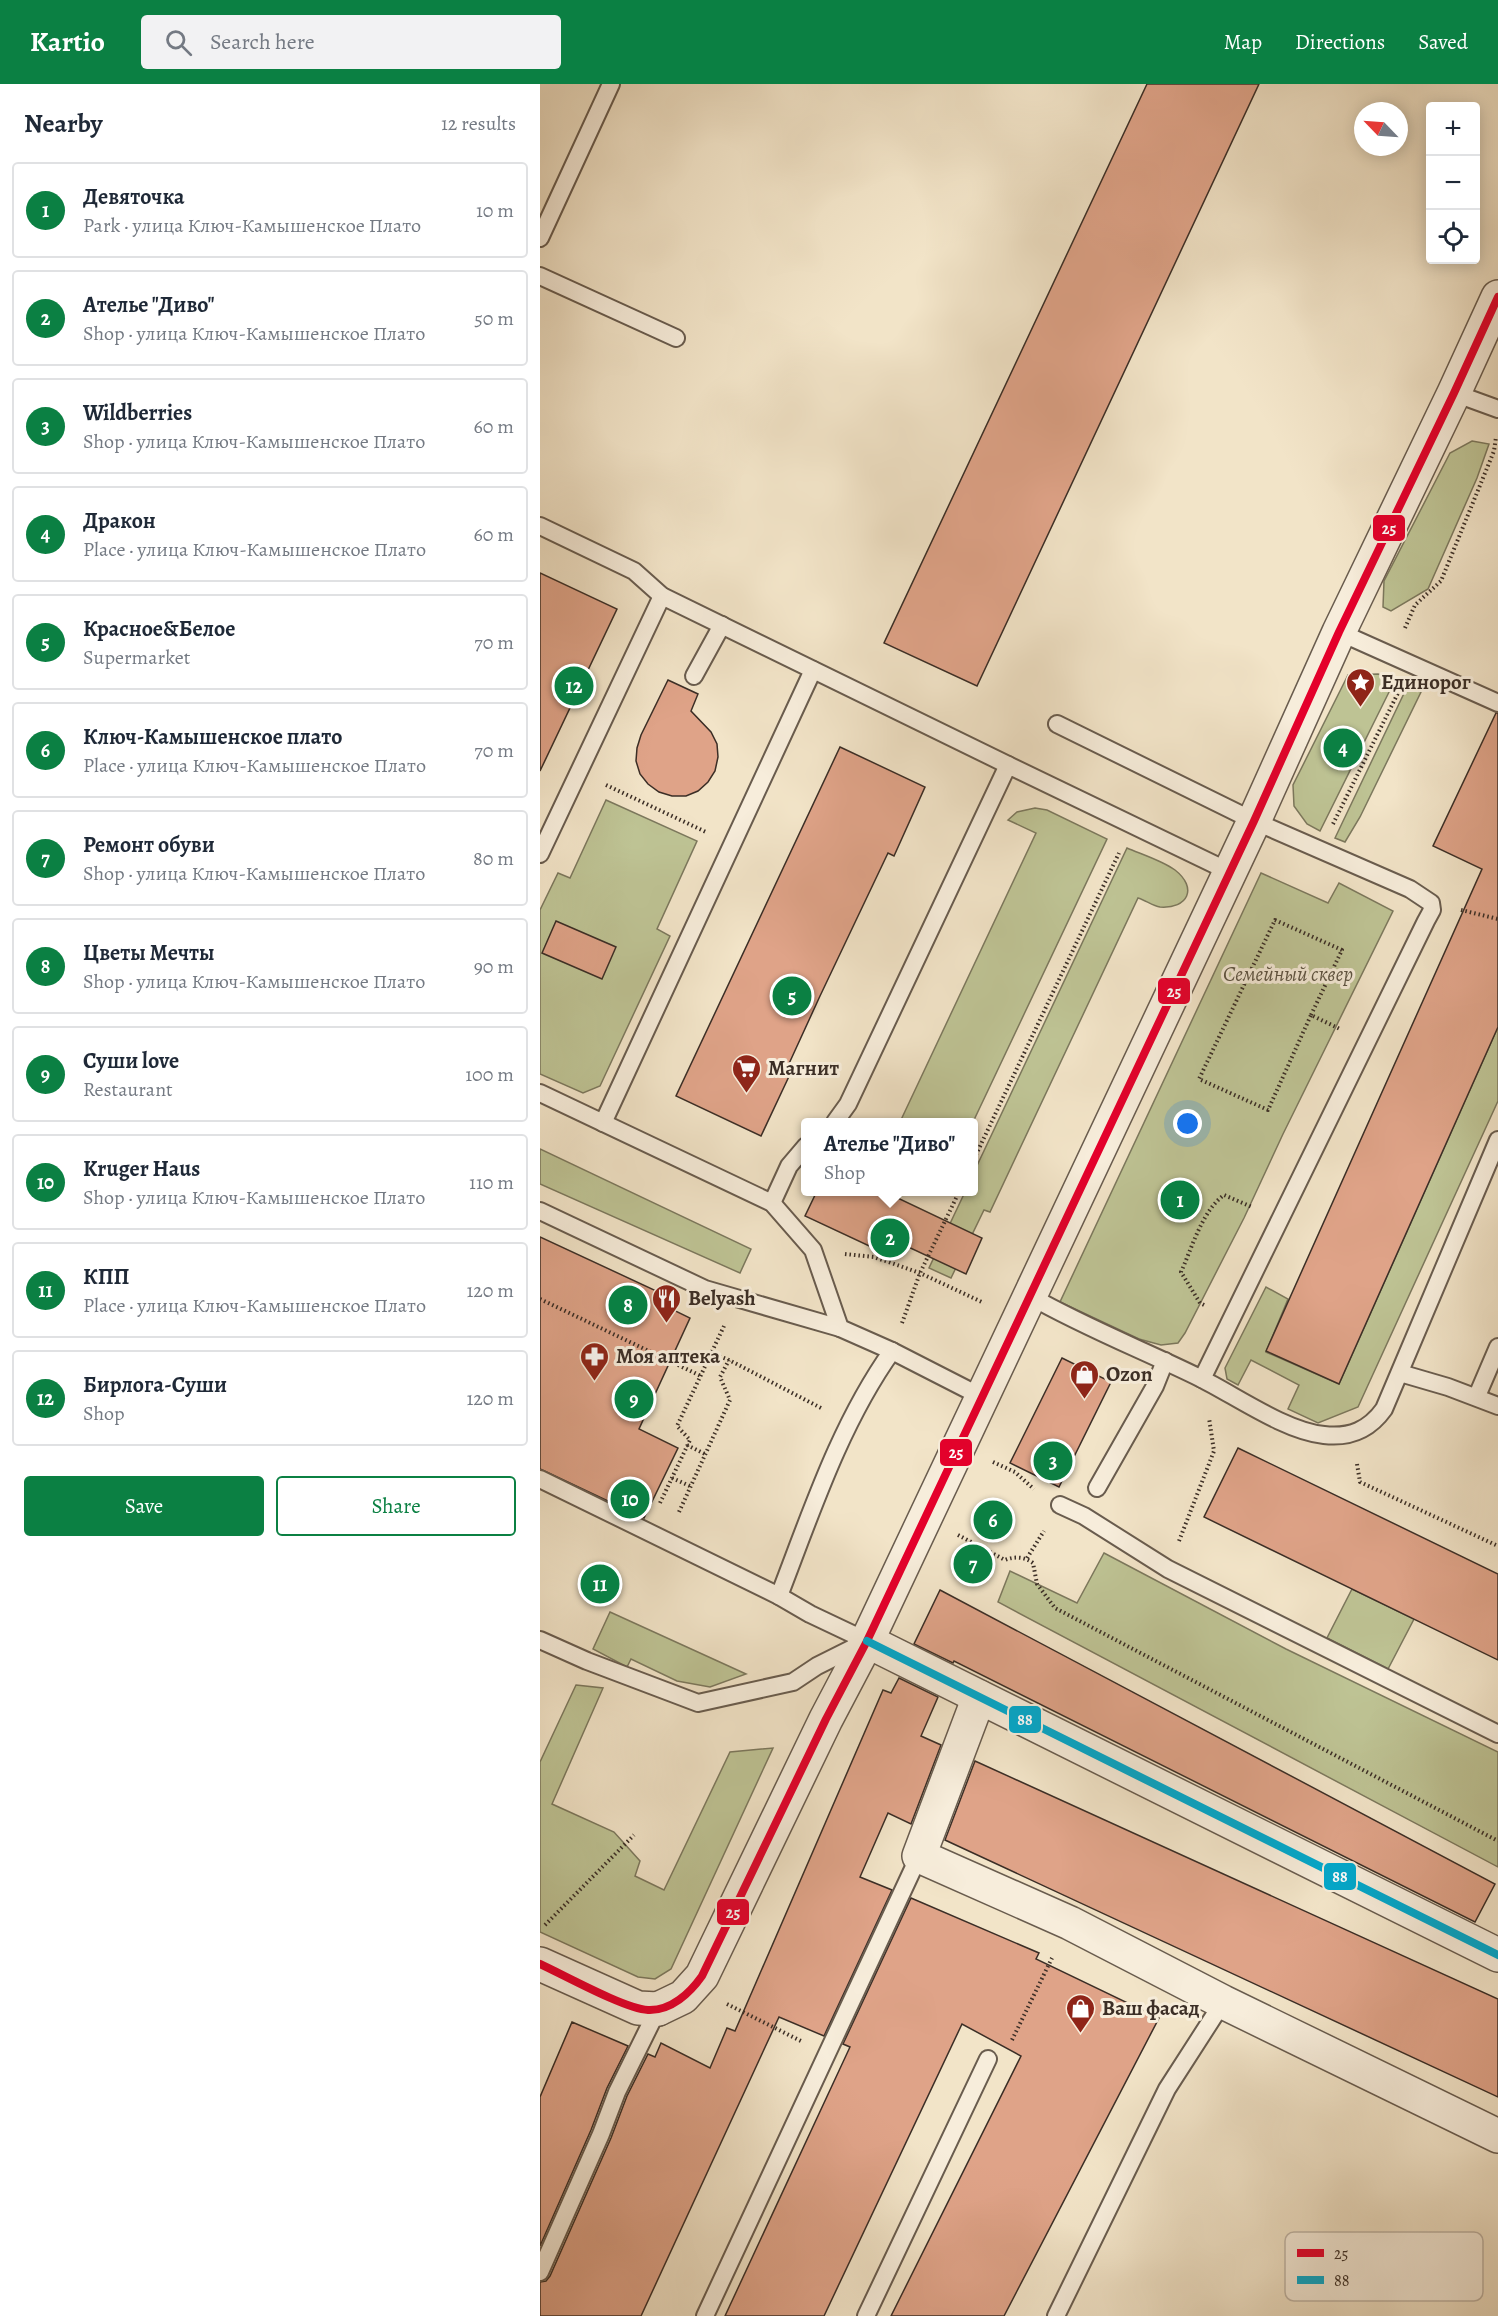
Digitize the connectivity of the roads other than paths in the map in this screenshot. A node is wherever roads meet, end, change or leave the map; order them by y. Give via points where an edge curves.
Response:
1 (611, 84) edge
2 (540, 238) edge
3 (540, 276) edge
4 (1498, 297) edge
5 (676, 338) dead end
6 (1455, 393) junction
7 (1498, 409) edge
8 (540, 526) edge
9 (662, 596) junction
10 (722, 625) junction
11 (1339, 632) junction
12 (813, 670) junction
13 (694, 676) dead end
14 (1498, 703) edge
15 (1057, 724) dead end
16 (1008, 765) junction
17 (1254, 821) junction
18 (540, 854) edge
19 (1230, 872) junction
20 (540, 1093) edge
21 (838, 1118) edge
22 (603, 1123) junction
23 (1498, 1140) edge
24 (801, 1152) edge
25 (772, 1203) junction
26 (540, 1211) edge
27 (1030, 1296) junction
28 (840, 1328) junction
29 (1498, 1347) edge
30 (892, 1351) junction
31 (1165, 1361) junction
32 (1400, 1372) junction
33 (1202, 1379) junction
34 (1477, 1396) junction
35 (982, 1397) junction
36 (1498, 1406) edge
37 (540, 1479) edge
38 (1097, 1488) dead end
39 (1060, 1505) road end
40 (779, 1596) junction
41 (540, 1640) edge
42 (867, 1641) junction
43 (979, 1697) junction
44 (1498, 1734) edge
45 (919, 1856) junction
46 (1495, 1946) edge
47 (540, 1964) edge
48 (1223, 2002) junction
49 (658, 2009) junction
50 (988, 2059) road end
51 (1498, 2136) edge
52 (540, 2272) edge
53 (705, 2316) edge
54 (866, 2316) edge
55 (1056, 2316) edge

1 - 2 lane
3 - 5 lane
4 - 6 street
6 - 7 lane
6 - 11 street
8 - 9 lane via 634,571
9 - 10 lane
9 - 18 lane
10 - 12 lane
10 - 13 lane
11 - 14 lane
11 - 17 street
12 - 16 lane
12 - 22 lane
15 - 17 lane
16 - 19 lane
16 - 21 lane via 848,1104
17 - 19 street
17 - 33 lane via 1410,889 1431,903 1432,910
19 - 27 street
20 - 22 lane
22 - 25 lane
23 - 32 lane
24 - 25 lane via 789,1166
25 - 28 lane via 813,1250
26 - 28 lane via 705,1289
27 - 31 lane via 1065,1317
27 - 35 street
28 - 30 lane
29 - 34 lane
30 - 35 lane
30 - 40 lane via 850,1422
31 - 33 lane
31 - 38 lane
32 - 33 lane via 1375,1422 1342,1436 1296,1428
32 - 34 lane
34 - 36 lane
35 - 42 street
37 - 40 lane
39 - 44 lane via 1084,1515 1168,1569
40 - 42 lane
41 - 42 lane via 587,1662 698,1703 793,1682
42 - 43 street
42 - 49 street via 820,1729 702,1977 674,2003
43 - 45 street
43 - 46 street
45 - 48 street via 1070,1923
45 - 53 lane
47 - 49 street via 638,2008
48 - 51 street
48 - 55 lane via 1167,2089
49 - 52 lane via 617,2092
50 - 54 lane

